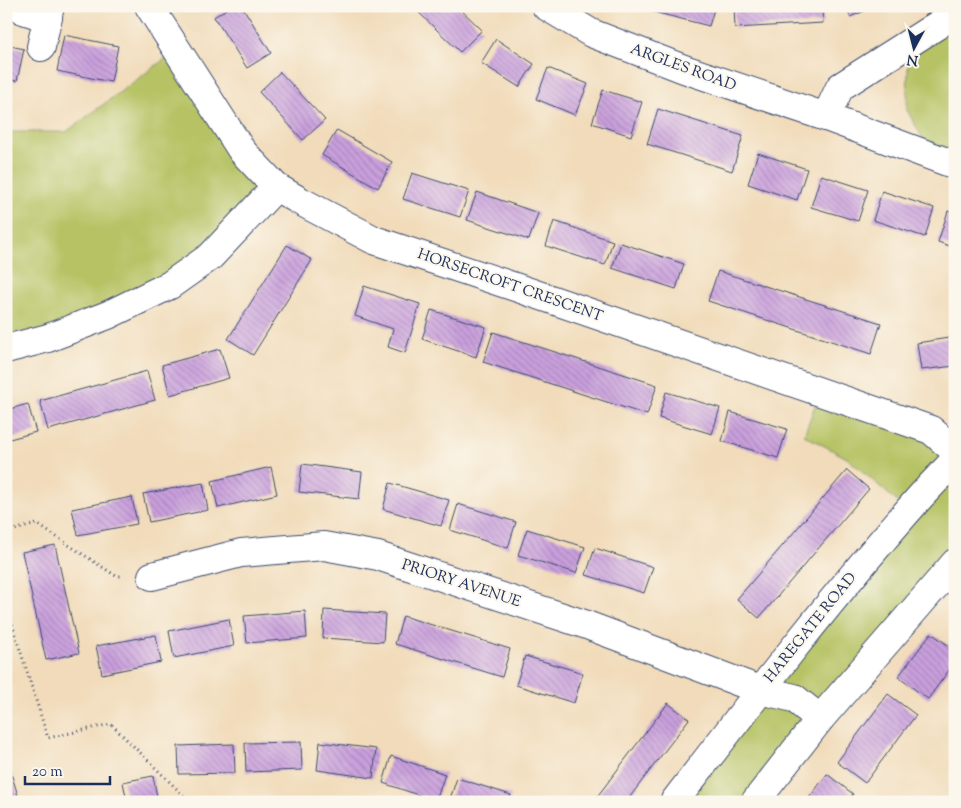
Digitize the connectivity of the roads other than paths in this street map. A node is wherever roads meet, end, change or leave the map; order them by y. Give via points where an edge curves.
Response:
1 (149, 6) edge
2 (546, 6) edge
3 (40, 11) edge
4 (955, 14) edge
5 (41, 47) dead end
6 (826, 118) junction
7 (955, 165) edge
8 (276, 187) junction
9 (6, 349) edge
10 (955, 451) edge
11 (955, 460) edge
12 (955, 563) edge
13 (152, 576) road end
14 (760, 690) junction
15 (820, 719) junction
16 (674, 802) edge
17 (755, 802) edge

1 - 8 street, HORSECROFT CRESCENT via 242,151
2 - 6 street, ARGLES ROAD via 591,33
3 - 5 street
4 - 6 street via 840,87
6 - 7 street, ARGLES ROAD
8 - 9 street via 212,256 170,285 108,315 48,338
8 - 10 street, HORSECROFT CRESCENT via 374,240 932,430
11 - 14 street, HAREGATE ROAD via 921,496
12 - 15 street
13 - 14 street, PRIORY AVENUE via 241,553 324,546 378,556 584,624
14 - 15 street, PRIORY AVENUE via 794,698
14 - 16 street, HAREGATE ROAD
15 - 17 street

